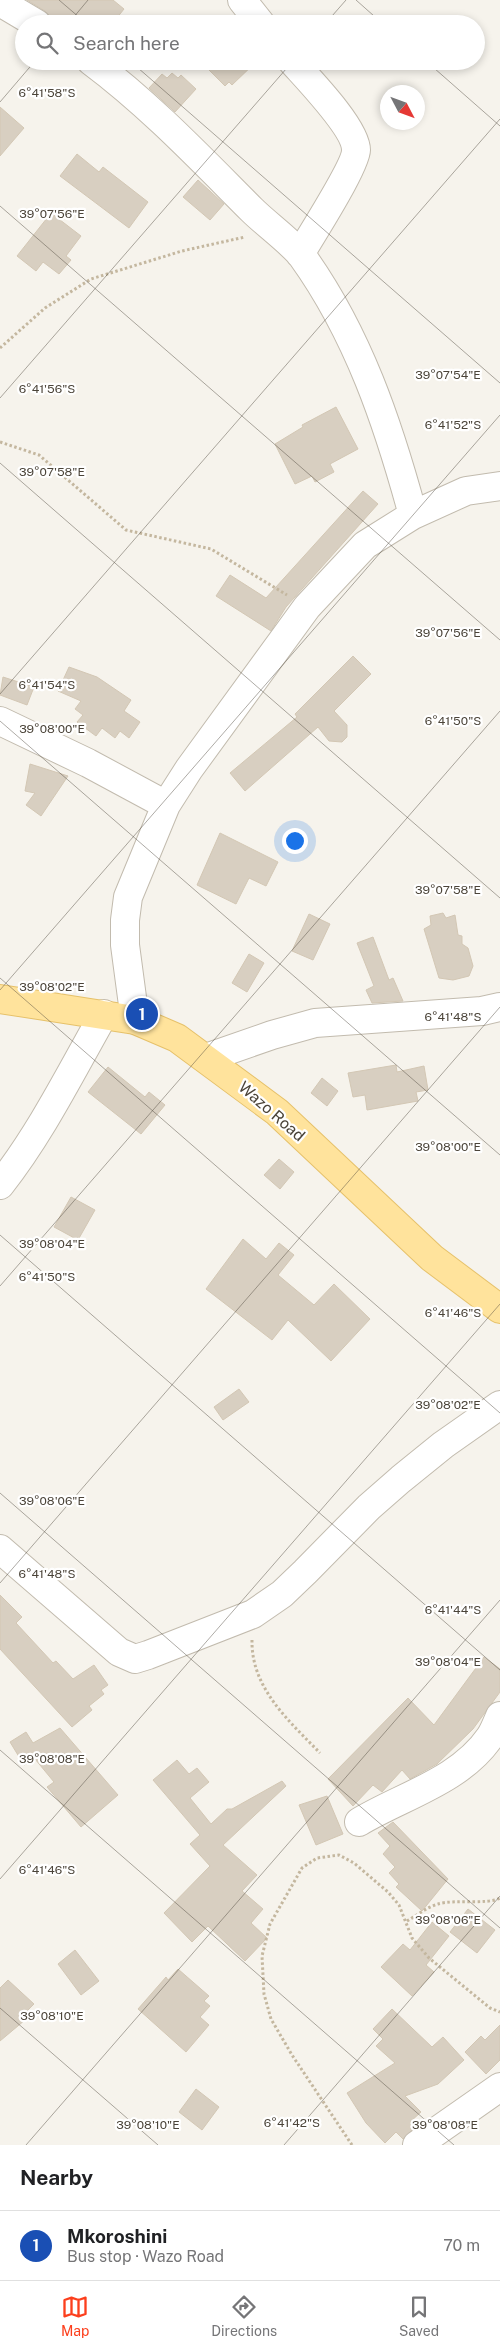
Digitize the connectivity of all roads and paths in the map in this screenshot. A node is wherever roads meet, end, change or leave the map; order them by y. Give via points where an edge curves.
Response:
1 (242, 0) edge
2 (0, 2) edge
3 (22, 15) edge
4 (254, 15) edge
5 (103, 70) edge
6 (300, 70) edge
7 (274, 231) junction
8 (300, 254) junction
9 (0, 348) edge
10 (0, 442) edge
11 (500, 486) edge
12 (413, 515) junction
13 (307, 607) junction
14 (0, 721) edge
15 (166, 805) junction
16 (0, 999) edge
17 (500, 1007) edge
18 (104, 1014) junction
19 (135, 1020) junction
20 (206, 1058) junction
21 (0, 1185) edge
22 (500, 1309) edge
23 (500, 1405) edge
24 (0, 1550) edge
25 (253, 1614) junction
26 (500, 1716) edge
27 (320, 1753) dead end
28 (359, 1822) dead end
29 (500, 1898) edge
30 (407, 1921) junction
31 (500, 2012) edge
32 (500, 2087) edge
33 (352, 2145) edge
34 (417, 2145) edge

1 - 4 street
2 - 3 street
5 - 7 street via 184,142
6 - 8 street via 354,138 356,151 332,202
7 - 8 street
7 - 9 path via 182,251 91,279 45,308
8 - 12 street via 332,301 362,359 385,419
10 - 13 path via 39,455 126,530 211,550
11 - 12 street via 466,491
12 - 13 street via 365,545
13 - 15 street
14 - 15 street
15 - 19 street via 128,897 125,920 127,965
16 - 18 main road, Wazo Road
17 - 20 street via 315,1023
18 - 19 main road, Wazo Road
18 - 21 street via 44,1119
19 - 20 main road, Wazo Road via 177,1038
20 - 22 main road, Wazo Road via 277,1112 432,1258
23 - 25 street via 401,1478 282,1594
24 - 25 street via 127,1657 148,1655
25 - 27 path via 252,1652 258,1677 282,1714
26 - 28 street via 490,1737 470,1759 445,1778
29 - 30 path via 436,1904
30 - 31 path via 412,1938 428,1958 490,2008
30 - 33 path via 388,1892 354,1863 339,1855 317,1858 302,1868 290,1886 270,1924 262,1956 264,1994 271,2019
32 - 34 street

